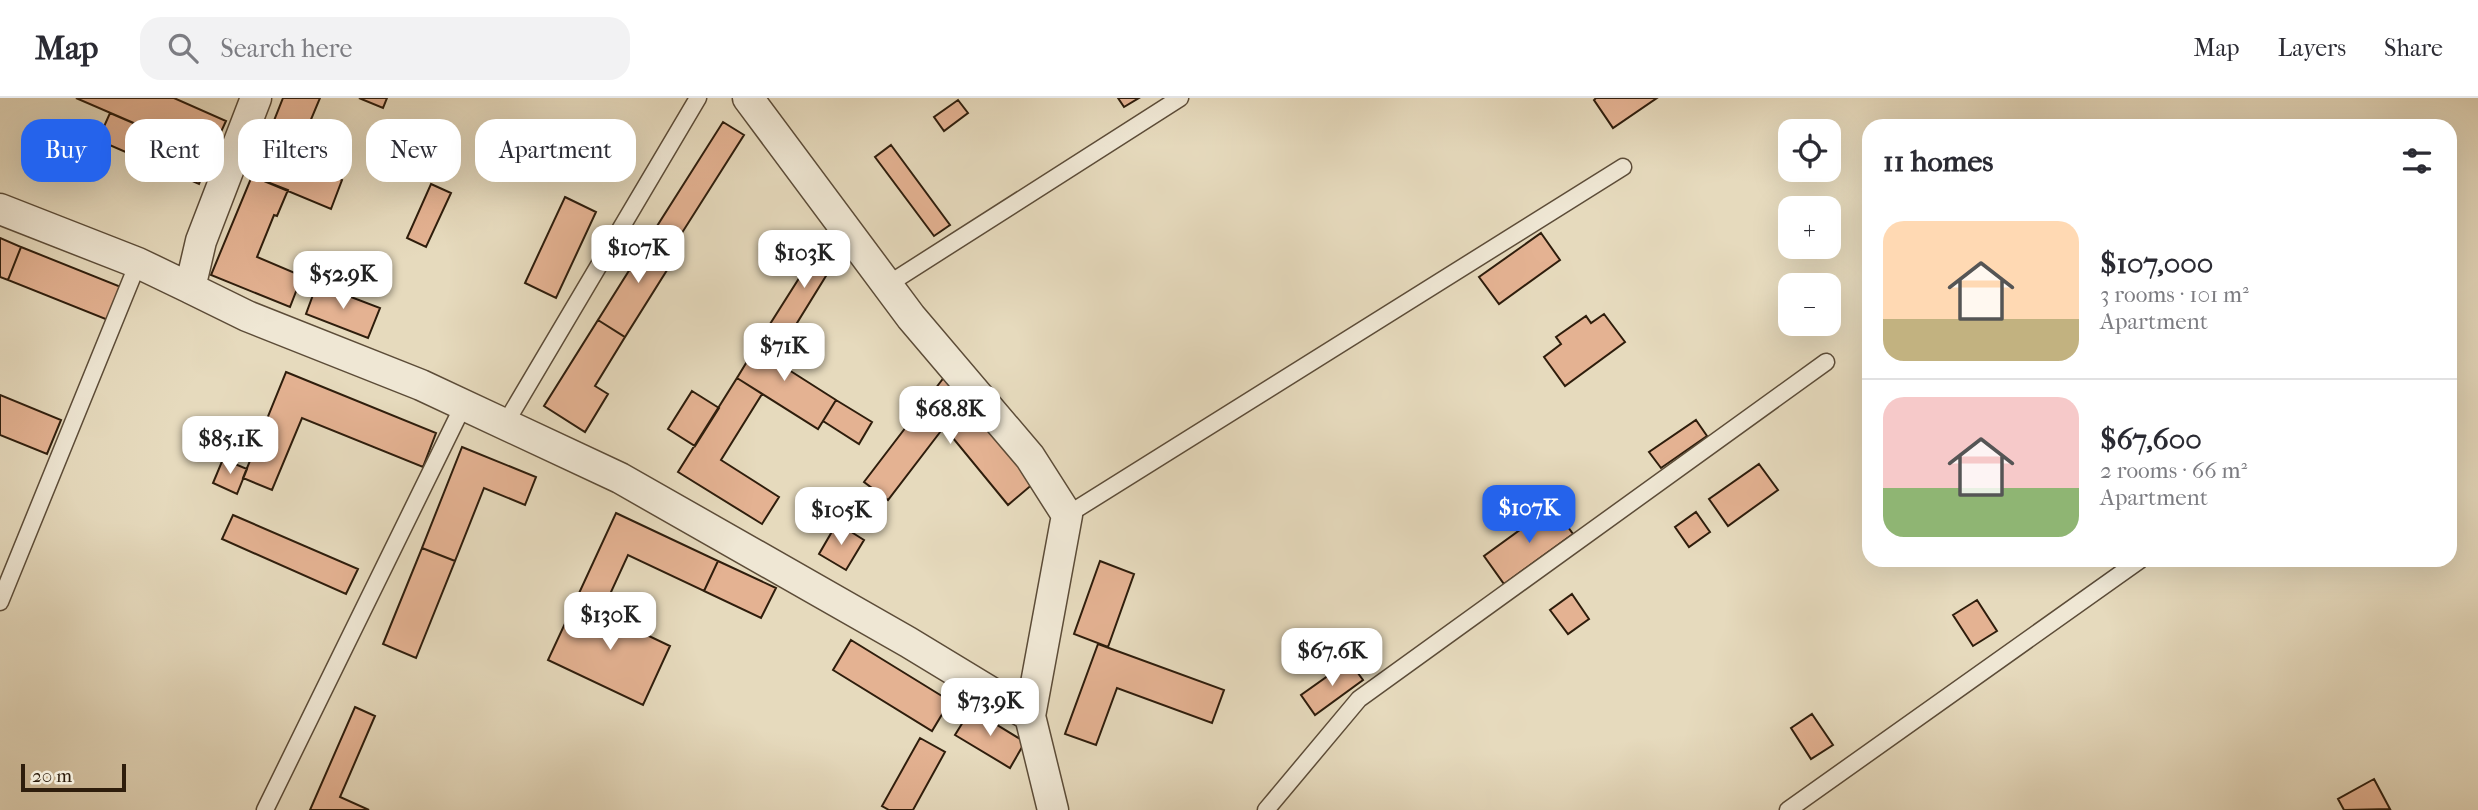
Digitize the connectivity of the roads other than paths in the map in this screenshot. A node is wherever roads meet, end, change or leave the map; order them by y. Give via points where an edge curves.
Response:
1 (256, 98) edge
2 (698, 98) edge
3 (748, 98) edge
4 (1180, 98) edge
5 (1623, 167) dead end
6 (0, 209) edge
7 (138, 263) junction
8 (887, 285) junction
9 (190, 288) junction
10 (1826, 362) dead end
11 (464, 404) junction
12 (505, 424) junction
13 (1067, 515) junction
14 (2130, 567) edge
15 (0, 603) edge
16 (1030, 716) junction
17 (265, 810) edge
18 (1053, 810) edge
19 (1266, 810) edge
20 (1788, 810) edge

1 - 9 street via 201,241
2 - 12 lane
3 - 8 street
4 - 8 lane
5 - 13 lane
6 - 7 street
7 - 9 street
7 - 15 lane
8 - 13 street via 1030,457
9 - 11 street via 247,316
10 - 19 lane via 1359,699
11 - 12 street
11 - 17 lane
12 - 16 street via 620,478
13 - 16 street
14 - 20 lane
16 - 18 street

